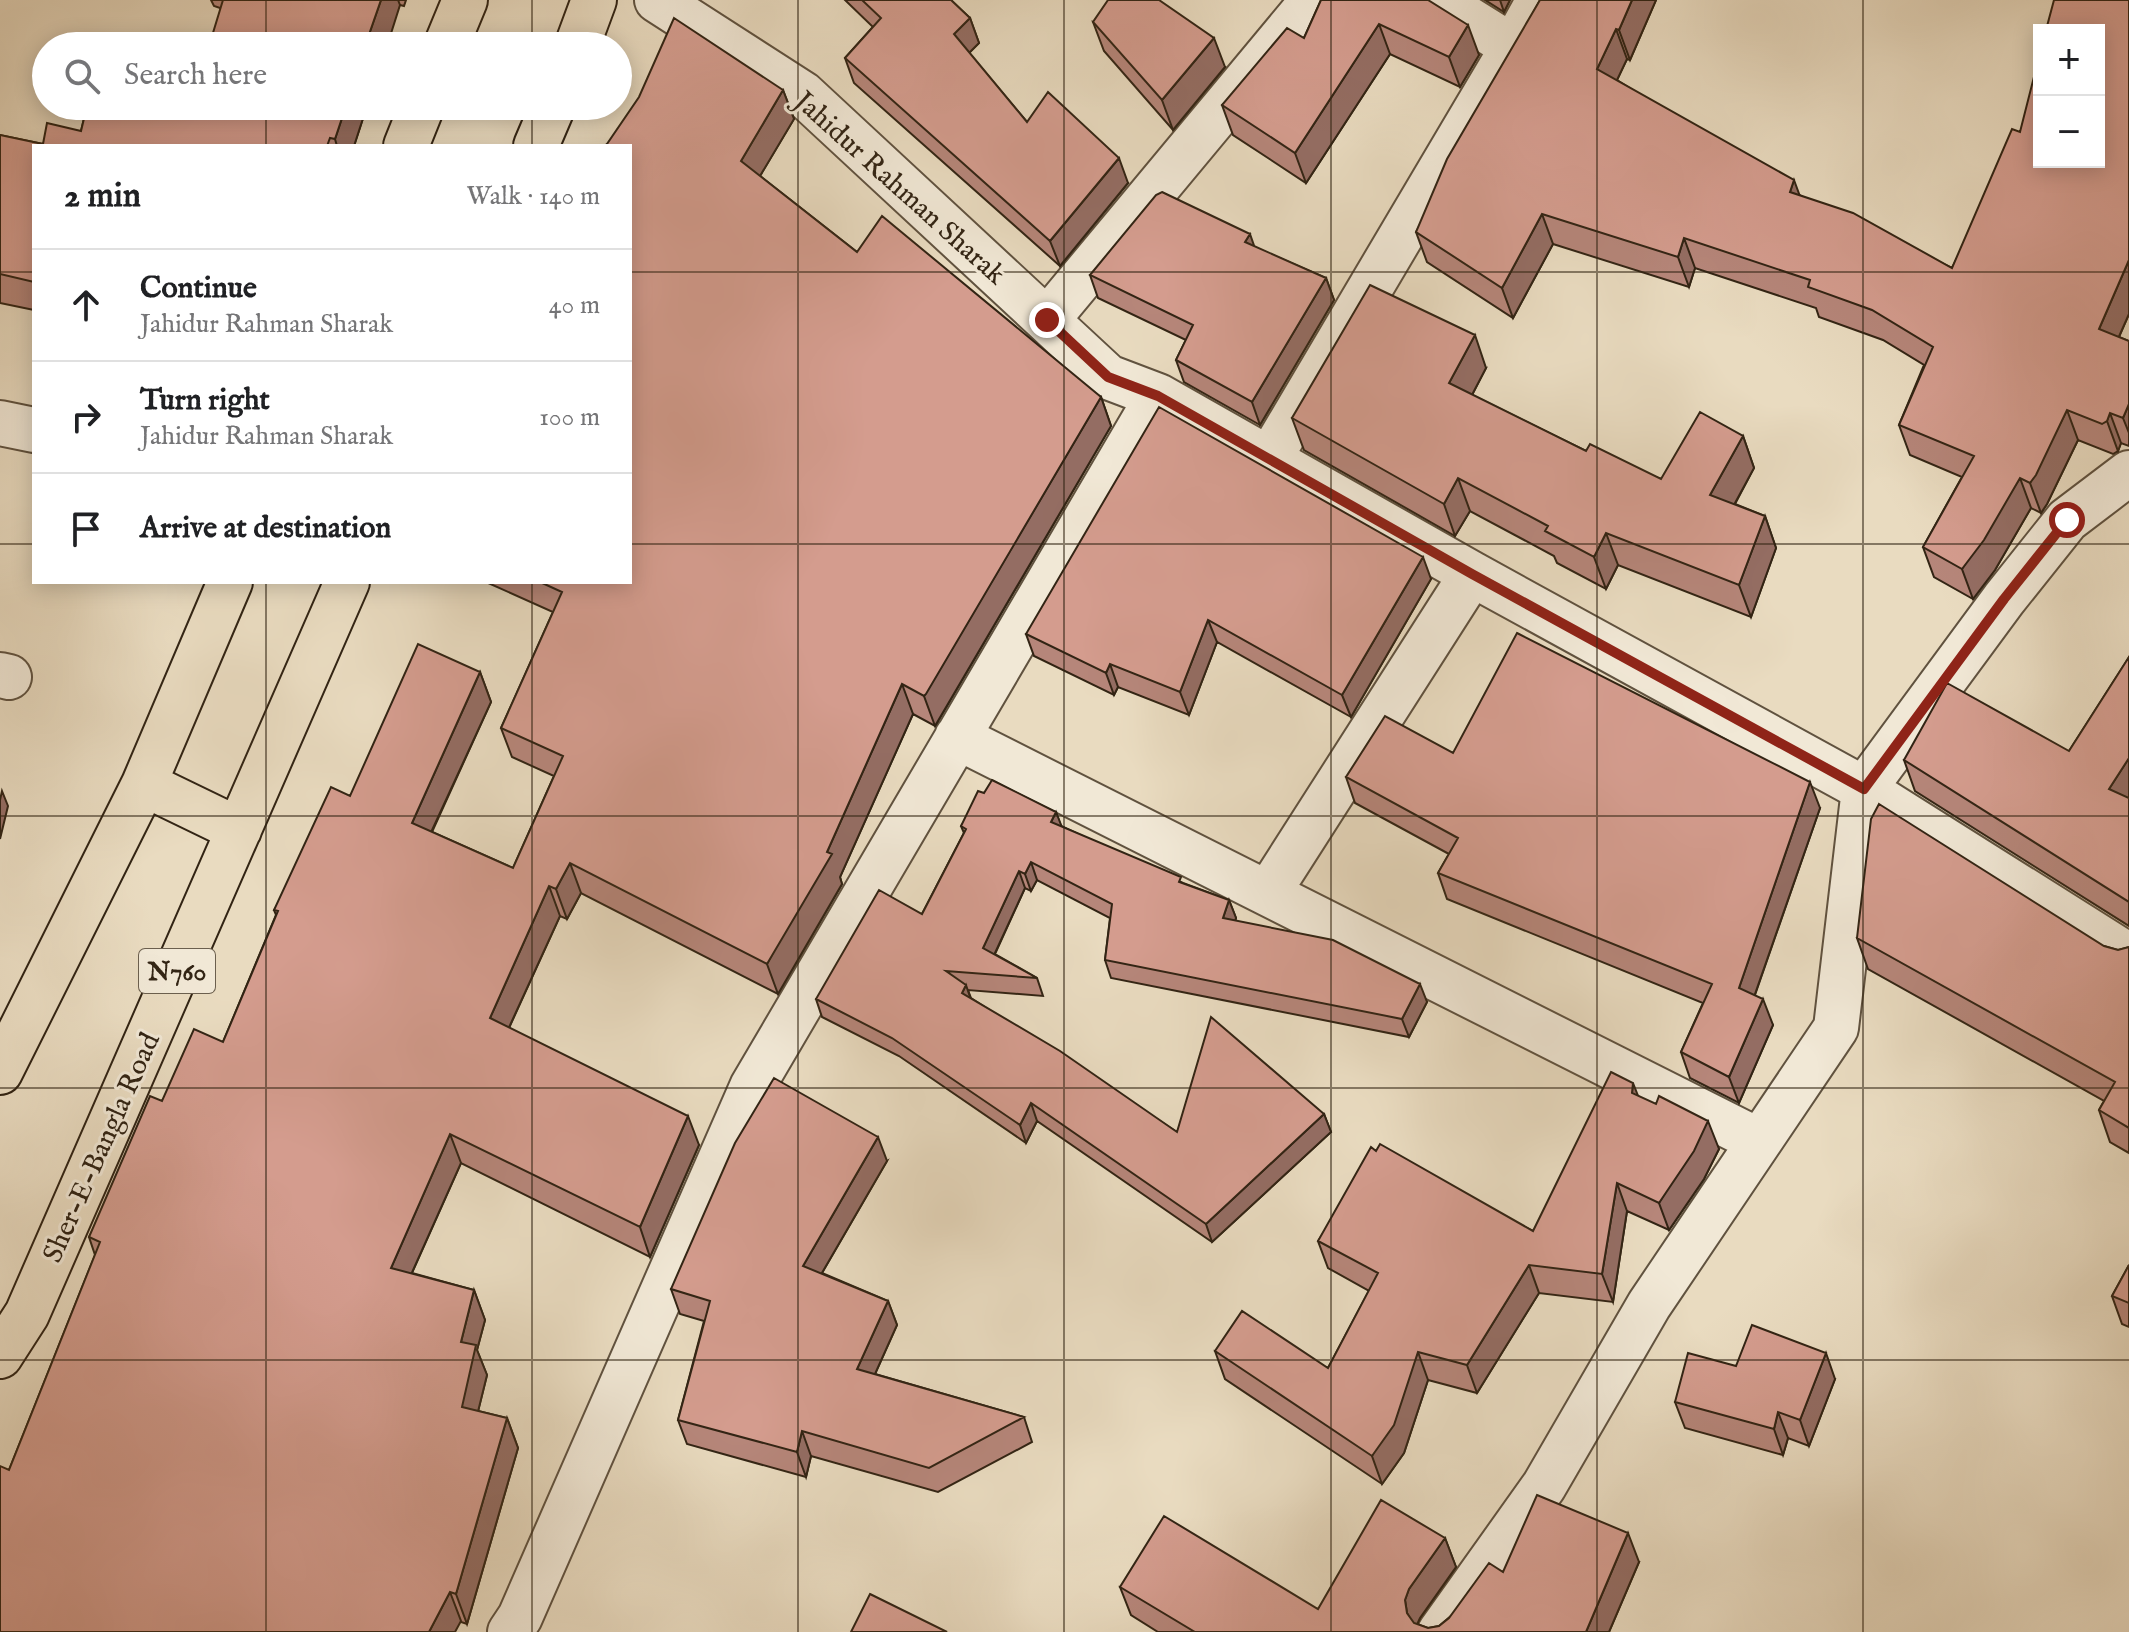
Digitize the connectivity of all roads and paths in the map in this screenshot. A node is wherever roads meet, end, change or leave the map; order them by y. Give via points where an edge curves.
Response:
1 (465, 0) edge
2 (594, 0) edge
3 (657, 0) edge
4 (1313, 0) edge
5 (1438, 0) edge
6 (1539, 0) edge
7 (452, 32) edge
8 (582, 32) edge
9 (1513, 47) junction
10 (416, 120) edge
11 (547, 120) edge
12 (407, 144) edge
13 (537, 144) edge
14 (1047, 320) junction
15 (1158, 396) junction
16 (0, 423) edge
17 (32, 430) edge
18 (1269, 459) junction
19 (2129, 473) edge
20 (1472, 574) junction
21 (229, 584) edge
22 (346, 584) edge
23 (957, 737) junction
24 (144, 784) junction
25 (1864, 789) junction
26 (239, 830) junction
27 (1268, 893) junction
28 (2129, 956) edge
29 (0, 1072) edge
30 (1759, 1141) junction
31 (0, 1356) edge
32 (510, 1632) edge
33 (1440, 1632) edge

1 - 7 highway
2 - 8 highway
3 - 14 street, Jahidur Rahman Sharak via 803,94
4 - 14 street
5 - 9 street
6 - 9 street
9 - 18 street
10 - 12 highway
11 - 13 highway
14 - 15 street, Jahidur Rahman Sharak via 1108,377
15 - 18 street, Jahidur Rahman Sharak
15 - 23 street
16 - 17 street
18 - 20 street, Jahidur Rahman Sharak
19 - 25 street via 2067,520
20 - 25 street, Jahidur Rahman Sharak
20 - 27 street
21 - 24 highway
22 - 26 highway, Sher-E-Bangla Road / N760
23 - 27 street
23 - 32 street via 752,1087
24 - 26 highway
24 - 29 highway
25 - 28 street, Jahidur Rahman Sharak
25 - 30 street via 1836,1028
26 - 31 highway, Sher-E-Bangla Road / N760 via 27,1314
27 - 30 street
30 - 33 street via 1649,1305 1544,1486

